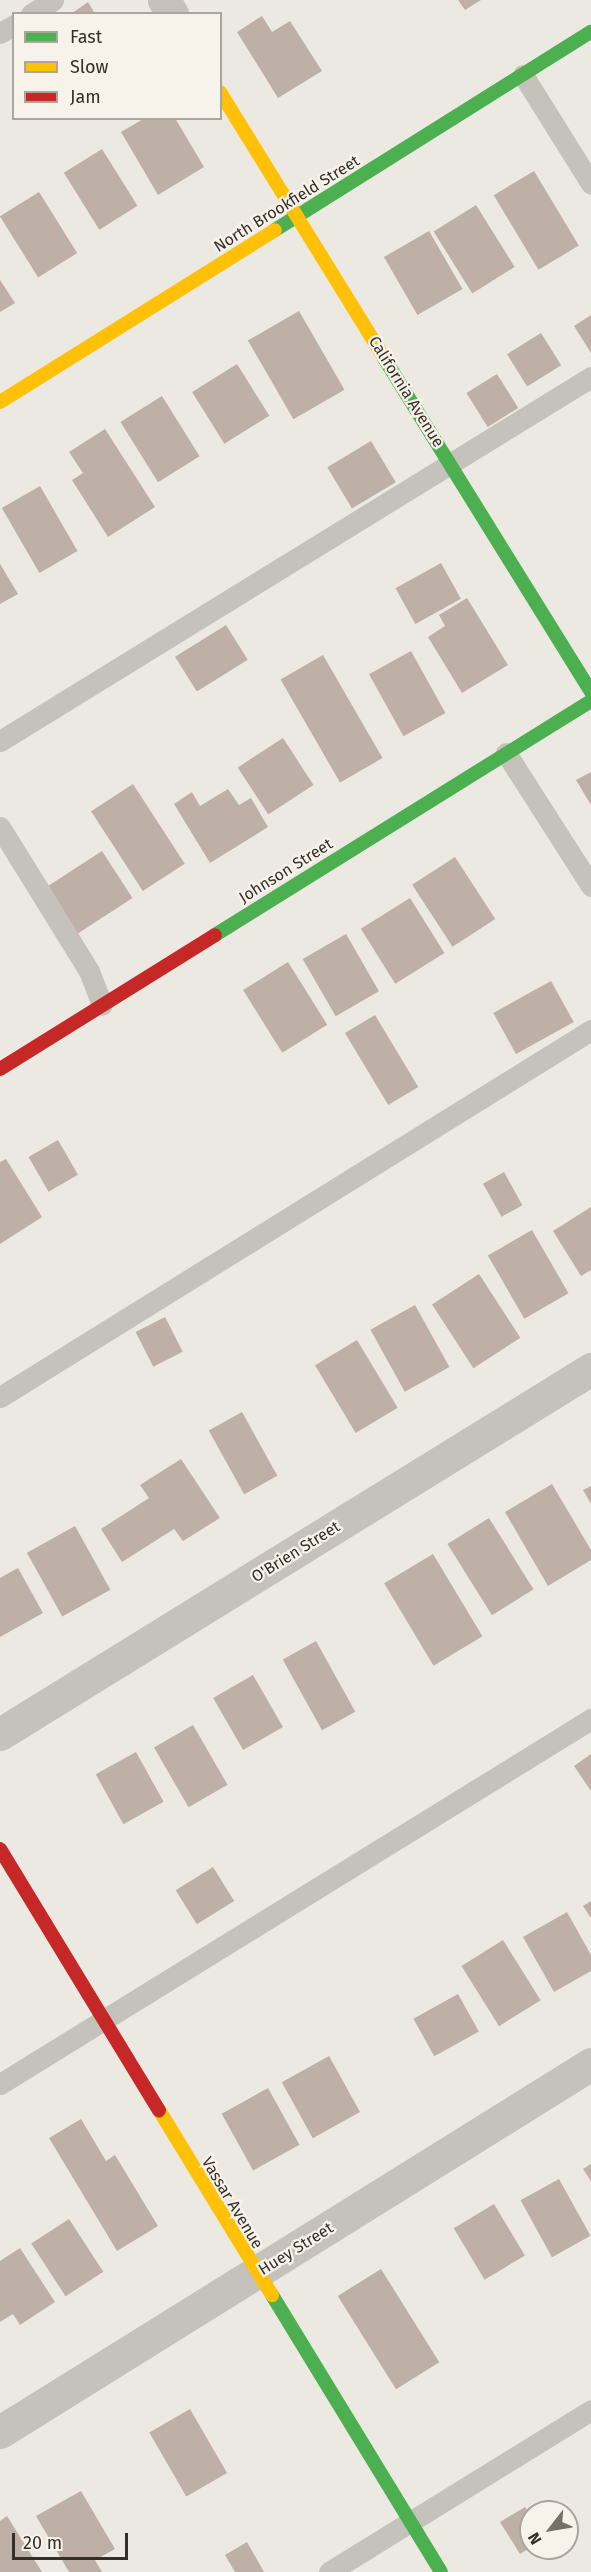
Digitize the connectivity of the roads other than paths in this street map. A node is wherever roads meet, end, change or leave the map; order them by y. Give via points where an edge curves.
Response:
1 (52, 0) edge
2 (34, 12) edge
3 (591, 32) edge
4 (523, 75) junction
5 (222, 95) edge
6 (591, 184) edge
7 (298, 217) junction
8 (591, 377) edge
9 (0, 402) edge
10 (451, 465) junction
11 (591, 692) edge
12 (591, 702) edge
13 (0, 741) edge
14 (506, 753) junction
15 (0, 827) edge
16 (591, 886) edge
17 (102, 1005) junction
18 (591, 1030) edge
19 (0, 1069) edge
20 (591, 1369) edge
21 (0, 1397) edge
22 (591, 1719) edge
23 (0, 1734) edge
24 (0, 1849) edge
25 (102, 2020) junction
26 (591, 2064) edge
27 (0, 2084) edge
28 (256, 2274) junction
29 (591, 2410) edge
30 (0, 2432) edge
31 (410, 2521) junction
32 (328, 2572) edge
33 (441, 2572) edge

1 - 2 lane
3 - 4 street, North Brookfield Street
4 - 6 lane
4 - 7 street, North Brookfield Street
5 - 7 street, California Avenue
7 - 9 street, North Brookfield Street
7 - 10 street, California Avenue
8 - 10 lane
10 - 11 street, California Avenue
10 - 13 lane
12 - 14 street, Johnson Street
14 - 16 lane
14 - 17 street, Johnson Street
15 - 17 lane via 89,971
17 - 19 street, Johnson Street
18 - 21 lane
20 - 23 street, O'Brien Street
22 - 25 lane
24 - 25 street, Vassar Avenue
25 - 27 lane
25 - 28 street, Vassar Avenue
26 - 28 street, Huey Street
28 - 30 street, Huey Street
28 - 31 street, Vassar Avenue
29 - 31 lane
31 - 32 lane
31 - 33 street, Vassar Avenue

